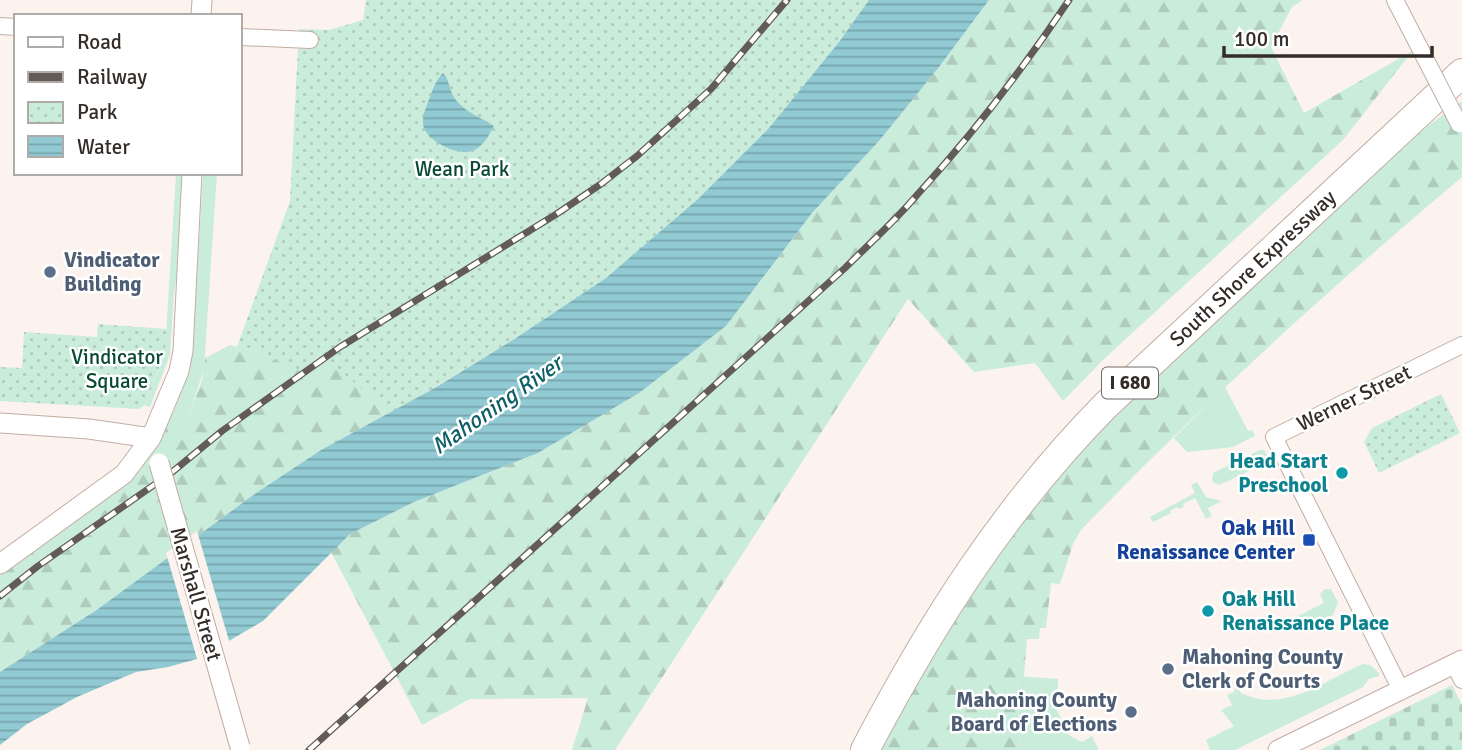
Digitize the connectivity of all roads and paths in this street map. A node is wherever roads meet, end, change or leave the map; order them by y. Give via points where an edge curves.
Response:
1 (1395, 0) edge
2 (242, 37) edge
3 (310, 40) dead end
4 (1462, 73) edge
5 (1460, 127) edge
6 (192, 175) edge
7 (1462, 345) edge
8 (0, 423) edge
9 (151, 438) junction
10 (0, 564) edge
11 (1459, 668) edge
12 (1401, 690) junction
13 (240, 748) edge
14 (865, 750) edge
15 (1278, 750) edge

1 - 5 street, bridge
2 - 3 street
4 - 14 highway, South Shore Expressway / I 680 via 1073,439 992,538 944,609
6 - 9 street via 183,351
7 - 12 street, Werner Street via 1274,437
8 - 9 street
9 - 10 street via 124,474
9 - 13 street, Marshall Street, bridge
11 - 12 street
12 - 15 street

